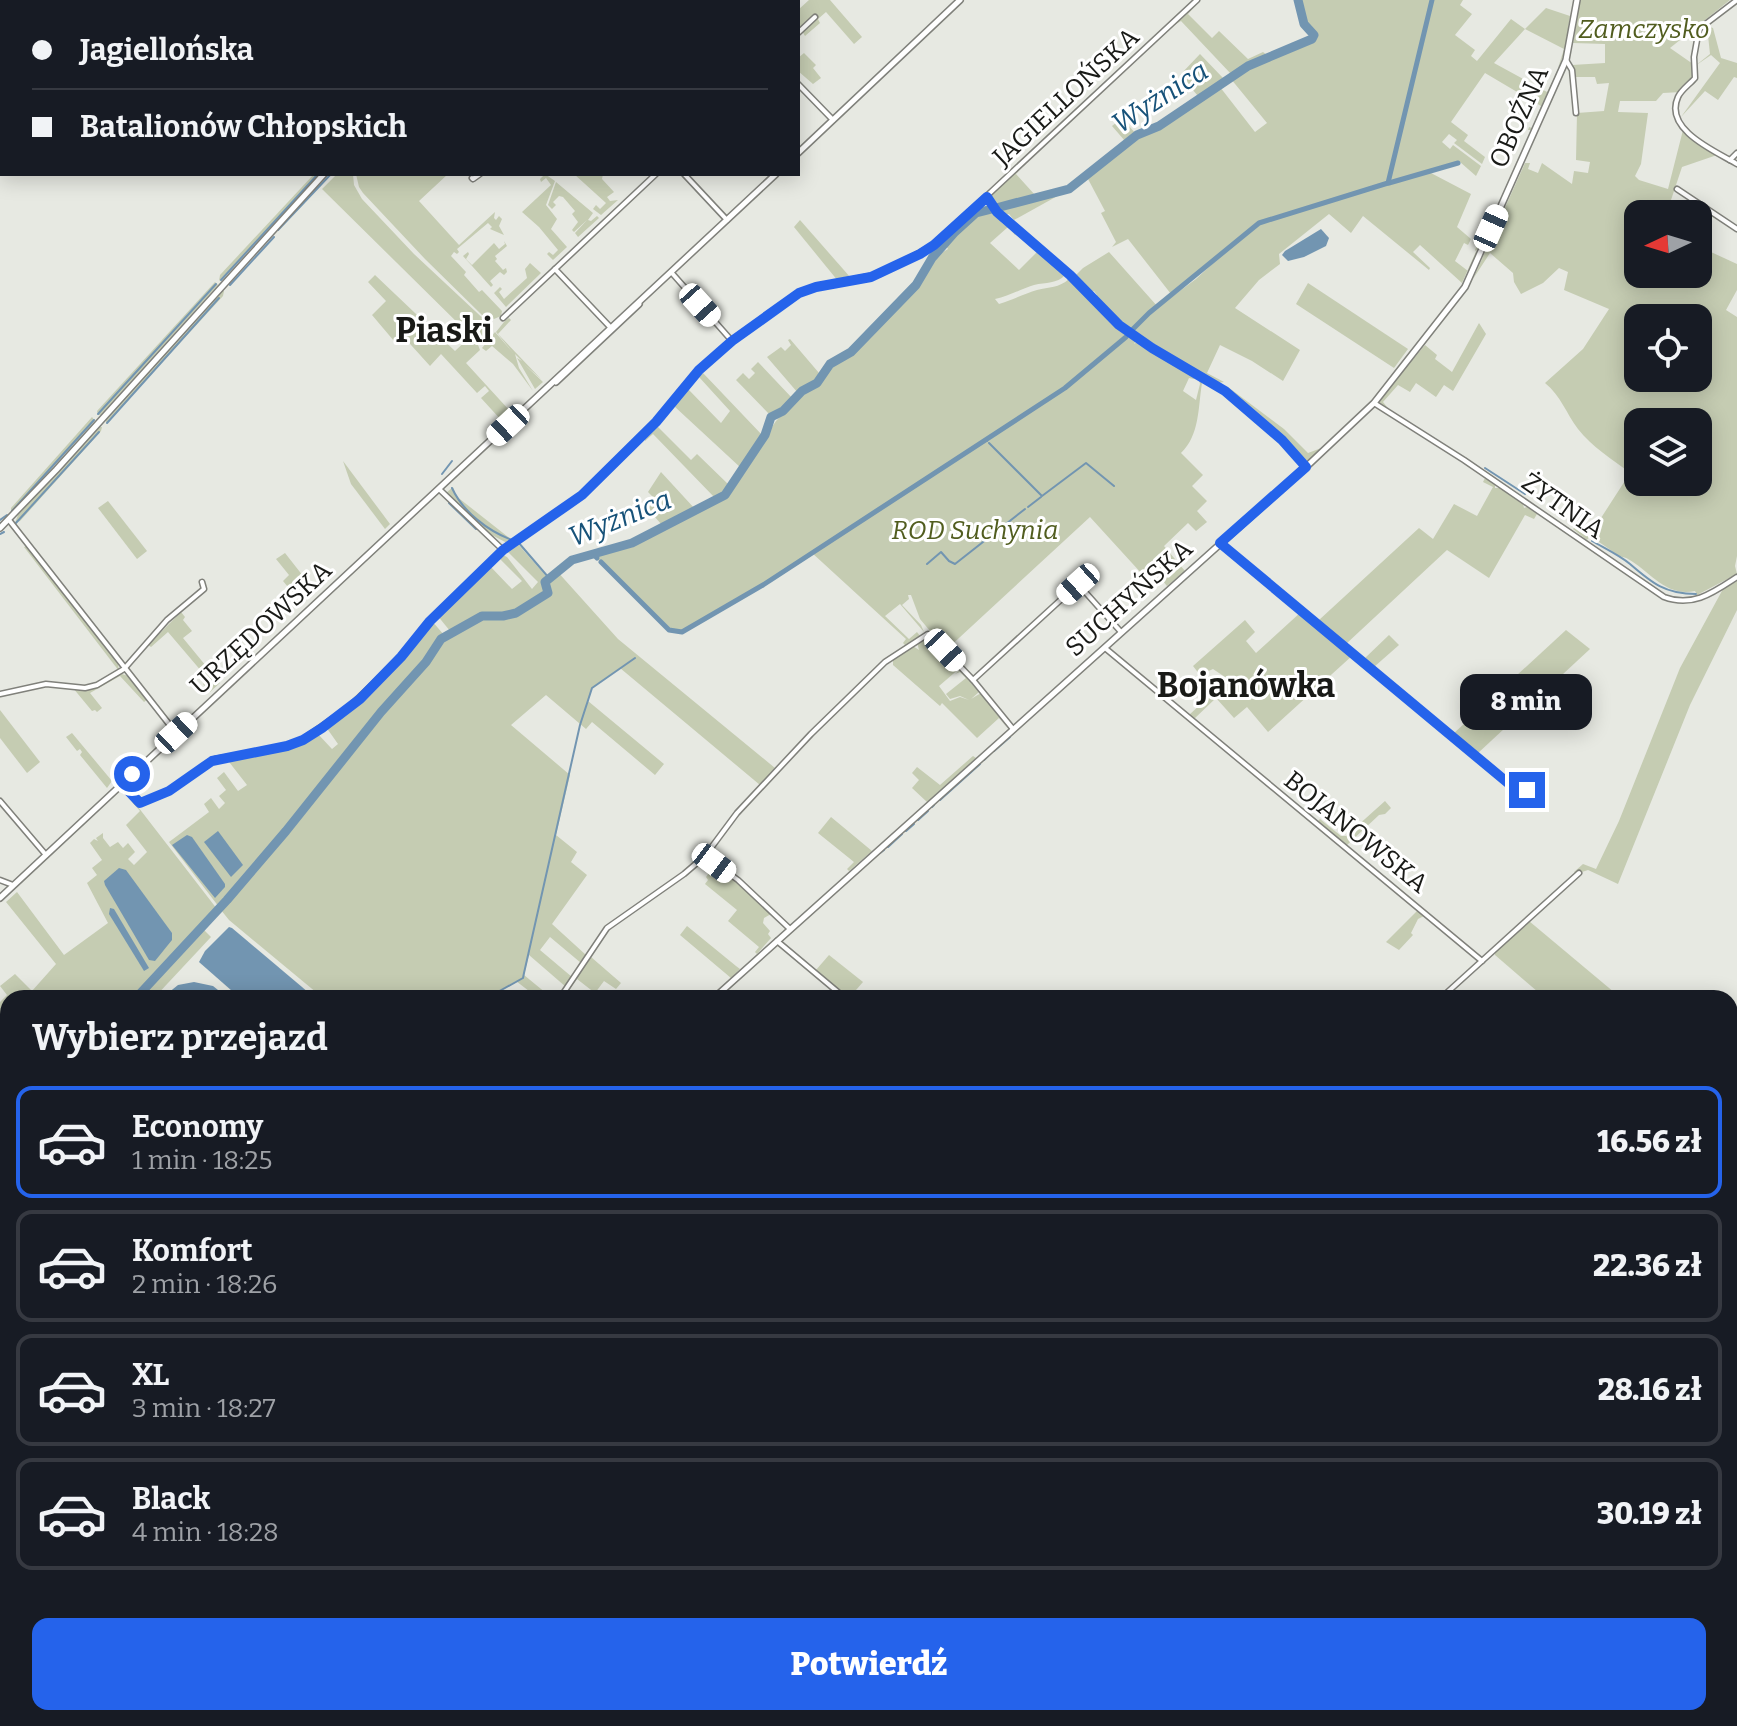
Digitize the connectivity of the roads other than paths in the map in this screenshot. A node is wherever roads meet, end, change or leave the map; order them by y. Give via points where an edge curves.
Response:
1 (960, 0) edge
2 (1197, 0) edge
3 (1577, 0) edge
4 (1737, 0) edge
5 (815, 17) dead end
6 (800, 31) edge
7 (1566, 60) junction
8 (800, 86) edge
9 (1576, 113) dead end
10 (833, 120) junction
11 (800, 151) edge
12 (1737, 153) edge
13 (1730, 160) junction
14 (1737, 164) edge
15 (322, 176) edge
16 (654, 176) edge
17 (686, 176) edge
18 (774, 176) edge
19 (1677, 189) dead end
20 (987, 197) junction
21 (727, 220) junction
22 (1737, 229) edge
23 (555, 267) junction
24 (671, 272) junction
25 (503, 318) dead end
26 (611, 329) junction
27 (732, 341) junction
28 (1374, 403) junction
29 (1306, 467) junction
30 (439, 489) junction
31 (9, 520) junction
32 (0, 528) edge
33 (1220, 543) junction
34 (503, 550) junction
35 (1089, 570) dead end
36 (1737, 577) edge
37 (204, 584) dead end
38 (1078, 584) junction
39 (1121, 632) junction
40 (1105, 648) junction
41 (124, 669) junction
42 (973, 680) junction
43 (0, 694) edge
44 (1013, 729) junction
45 (176, 733) junction
46 (122, 784) junction
47 (1527, 790) dead end
48 (0, 801) edge
49 (46, 855) junction
50 (705, 856) junction
51 (1579, 873) dead end
52 (0, 880) edge
53 (13, 885) junction
54 (0, 898) edge
55 (790, 929) junction
56 (777, 941) junction
57 (1482, 961) junction
58 (565, 990) edge
59 (723, 990) edge
60 (835, 990) edge
61 (1450, 990) edge

1 - 10 street
2 - 20 street, JAGIELLOŃSKA
3 - 7 street, OBOŹNA
4 - 13 street via 1699,29 1695,78 1678,97 1677,113 1687,133
5 - 6 street
7 - 9 street via 1572,70
7 - 28 street, OBOŹNA via 1465,287
8 - 10 street
10 - 11 street
12 - 13 street
13 - 14 street
15 - 31 street
16 - 23 street
17 - 21 street
18 - 21 street, URZĘDOWSKA
19 - 22 street
20 - 27 street, JAGIELLOŃSKA via 920,254 871,277 799,293
20 - 29 street via 1119,325 1225,391
21 - 24 street, URZĘDOWSKA
23 - 25 street
23 - 26 street
24 - 26 street, URZĘDOWSKA
24 - 27 street
26 - 30 street, URZĘDOWSKA
27 - 34 street, JAGIELLOŃSKA via 582,495
28 - 29 street, SUCHYŃSKA
28 - 36 street, ŻYTNIA via 1664,597 1697,600
29 - 33 street, SUCHYŃSKA
30 - 34 street
30 - 45 street, URZĘDOWSKA
31 - 32 street
31 - 41 street
33 - 39 street, SUCHYŃSKA
33 - 47 street via 1514,788
34 - 46 street, JAGIELLOŃSKA via 360,699 303,740 212,761 169,791 140,803
35 - 38 street
37 - 41 street
38 - 39 street
38 - 42 street
39 - 40 street, SUCHYŃSKA
40 - 44 street, SUCHYŃSKA
40 - 57 street, BOJANOWSKA
41 - 43 street via 89,688 46,684
41 - 45 street
42 - 44 street
42 - 50 street via 928,634 885,662 811,734
44 - 55 street, SUCHYŃSKA
45 - 46 street, URZĘDOWSKA
46 - 49 street, URZĘDOWSKA
48 - 49 street
49 - 53 street, URZĘDOWSKA
50 - 55 street
50 - 58 street via 607,928
51 - 57 street
52 - 53 street
53 - 54 street, URZĘDOWSKA
55 - 56 street
56 - 59 street
56 - 60 street
57 - 61 street

